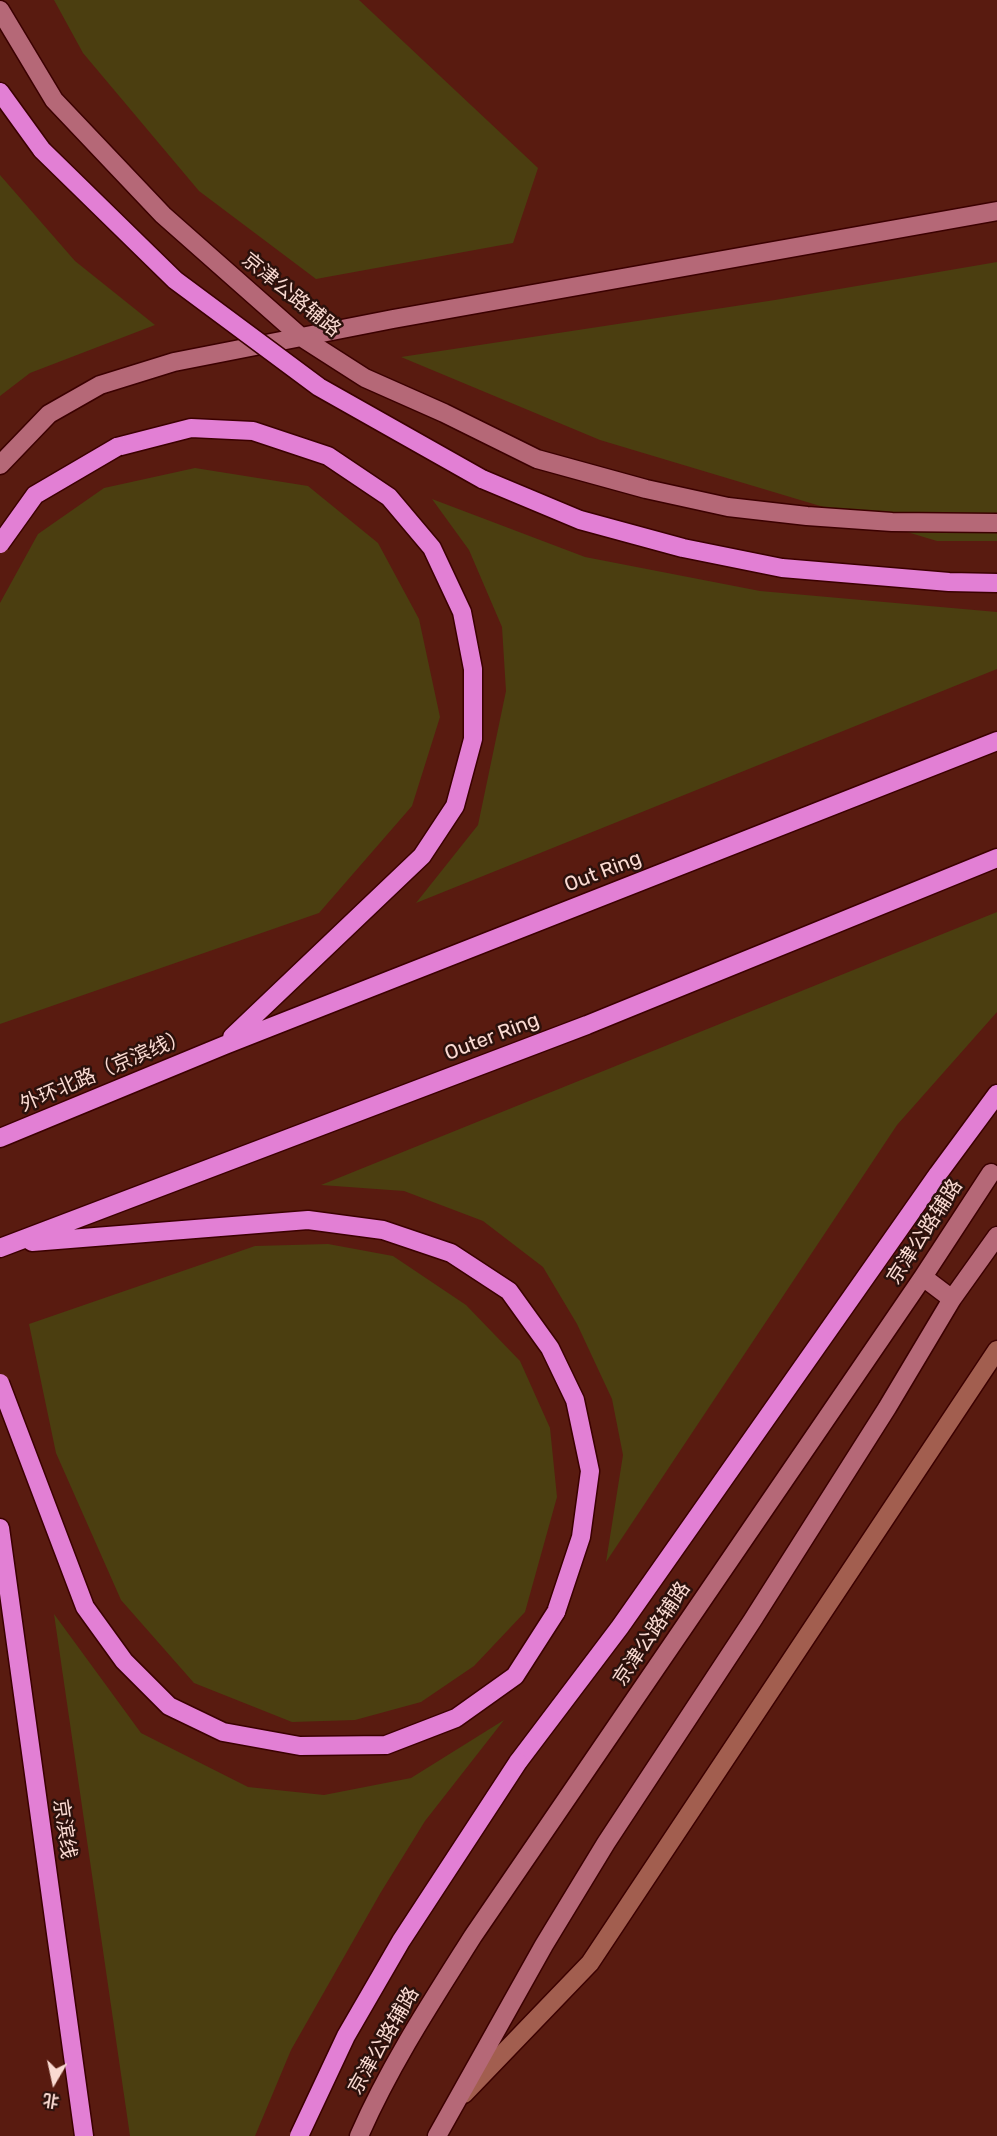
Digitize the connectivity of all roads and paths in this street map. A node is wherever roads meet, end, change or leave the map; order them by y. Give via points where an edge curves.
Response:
1 (0, 10) edge
2 (0, 92) edge
3 (997, 212) edge
4 (300, 337) junction
5 (0, 465) edge
6 (997, 523) edge
7 (0, 544) edge
8 (997, 583) edge
9 (997, 741) edge
10 (997, 858) edge
11 (225, 1045) junction
12 (997, 1094) edge
13 (0, 1138) edge
14 (994, 1169) edge
15 (997, 1236) edge
16 (5, 1246) edge
17 (923, 1277) junction
18 (952, 1299) junction
19 (997, 1350) edge
20 (0, 1383) edge
21 (0, 1528) edge
22 (458, 2100) junction
23 (84, 2136) edge
24 (299, 2136) edge
25 (359, 2136) edge
26 (437, 2136) edge

1 - 4 street, 京津公路辅路 via 54,100 163,215
2 - 8 highway, bridge via 42,150 175,280 320,387 482,479 580,520 782,568
3 - 4 street
4 - 5 street via 174,362 100,385 49,414
4 - 6 street, 京津公路辅路 via 365,378 537,459 646,489 728,507 807,516
7 - 11 highway, bridge via 35,495 117,447 191,428 253,431 328,456 389,497 432,548 462,612 473,669 473,739 454,806 422,856
9 - 11 highway, Out Ring
10 - 16 highway, Outer Ring via 587,1025
11 - 13 highway, 外环北路（京滨线）
12 - 24 highway, bridge via 620,1628 518,1762 390,1960 346,2036
14 - 17 street, 京津公路辅路
15 - 18 street
16 - 20 highway, bridge via 308,1220 383,1230 451,1252 509,1291 550,1348 575,1400 590,1471 581,1537 556,1612 515,1676 456,1718 386,1745 300,1746 223,1732 170,1706 124,1661 85,1607
17 - 18 street
17 - 25 street, 京津公路辅路 via 473,1936 411,2032
18 - 22 street via 758,1612 606,1843
19 - 22 street via 590,1963
21 - 23 highway, 京滨线
22 - 26 street

